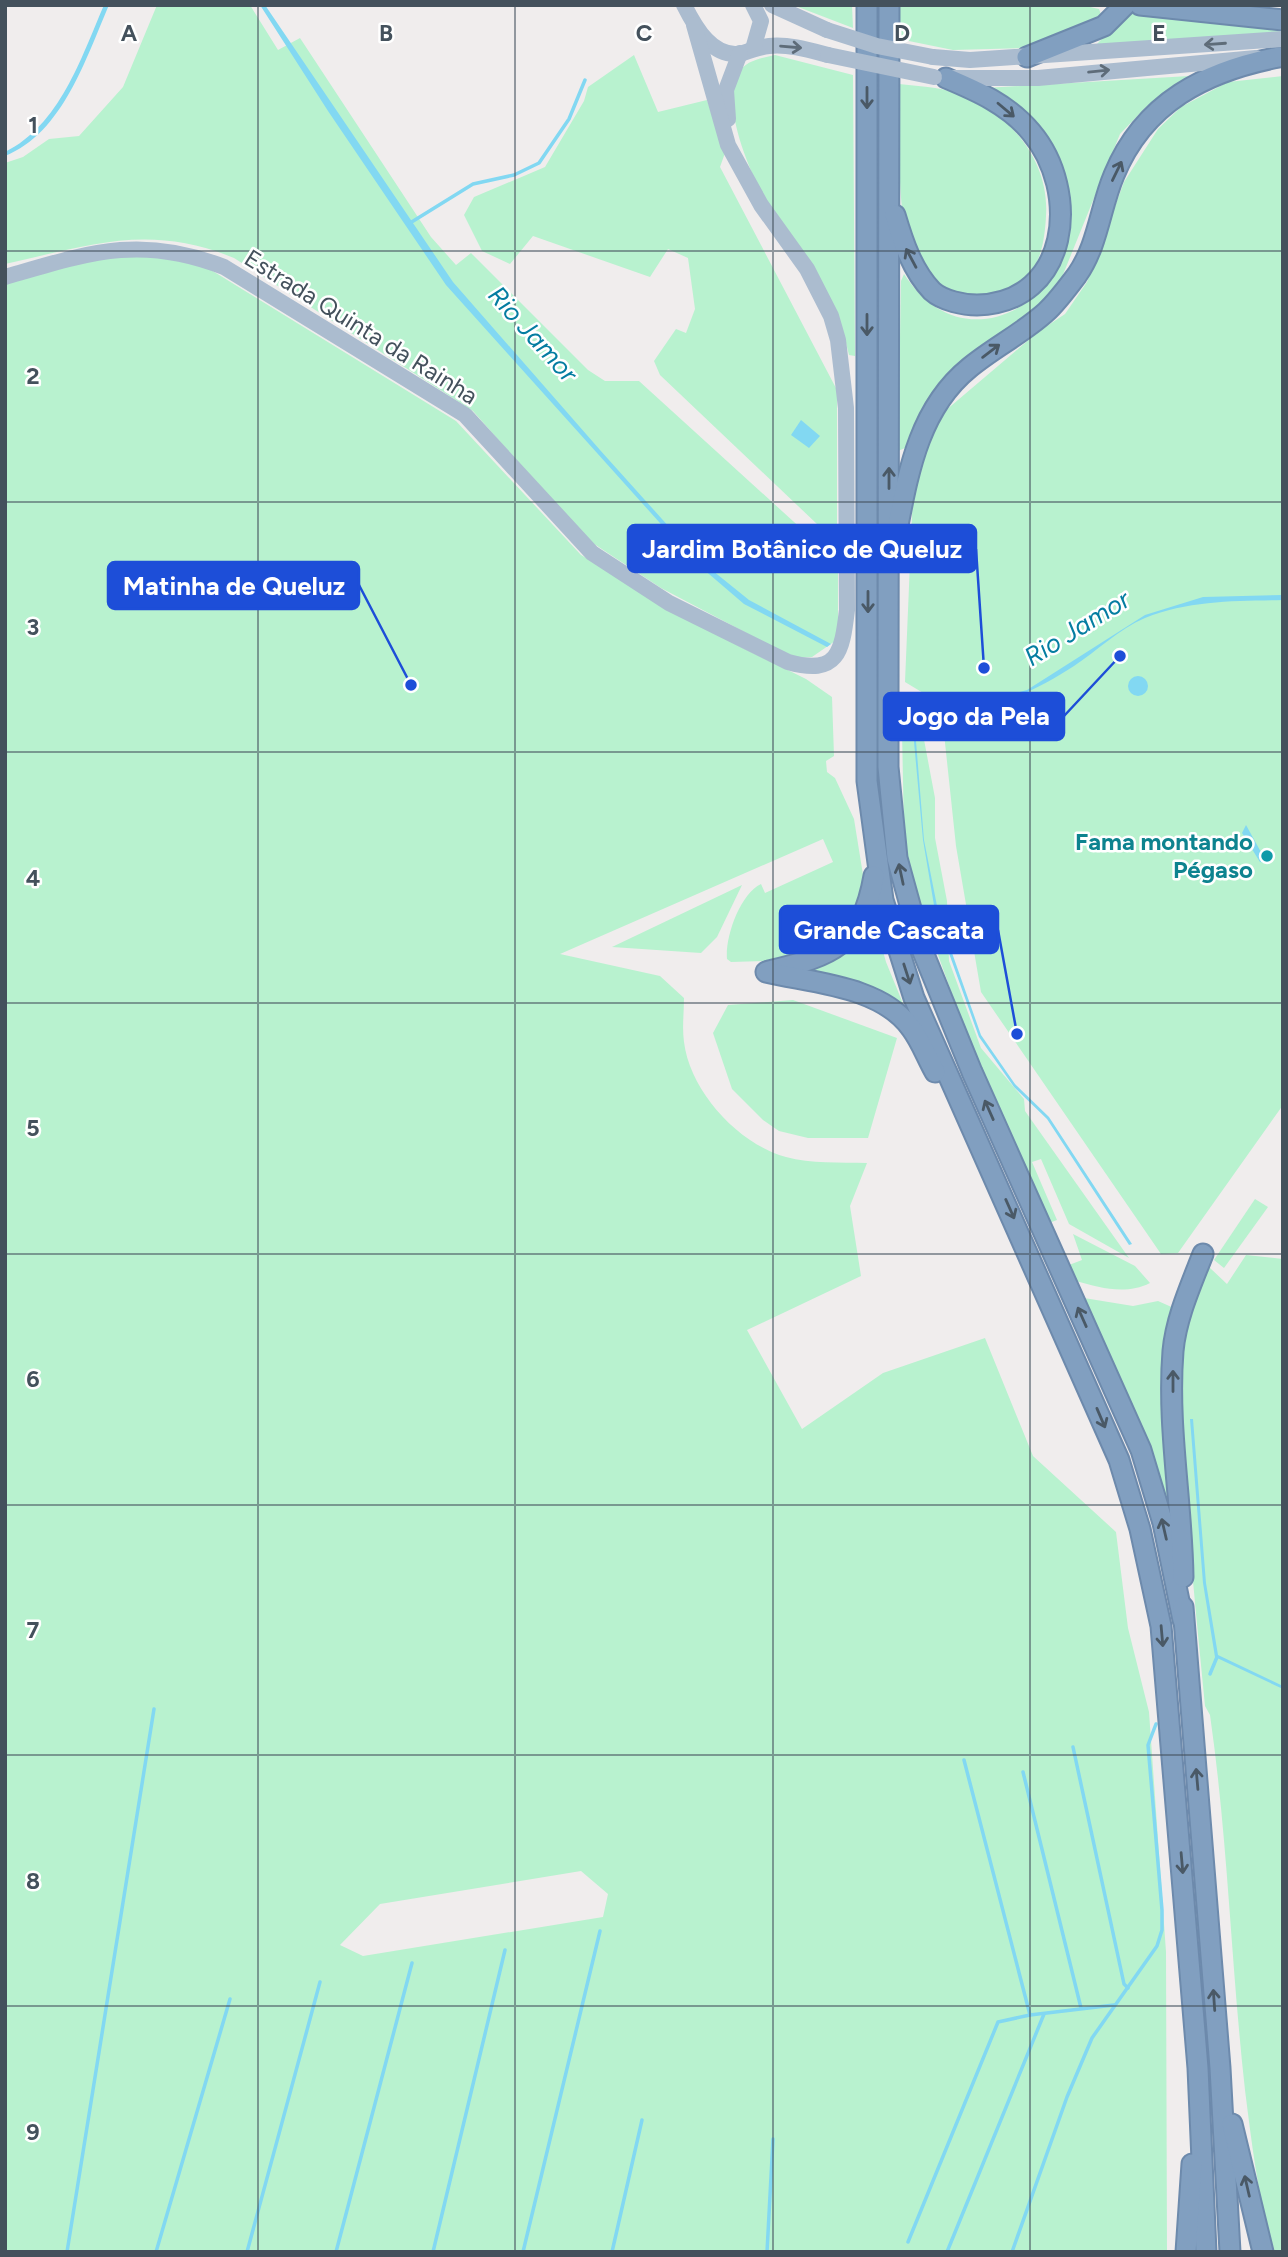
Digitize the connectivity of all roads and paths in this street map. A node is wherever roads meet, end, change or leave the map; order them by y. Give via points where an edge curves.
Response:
1 (684, 5) edge
2 (753, 5) edge
3 (772, 5) edge
4 (867, 5) edge
5 (889, 5) edge
6 (1125, 5) edge
7 (1141, 6) edge
8 (1283, 20) edge
9 (694, 25) junction
10 (746, 51) junction
11 (1282, 51) edge
12 (1027, 57) junction
13 (940, 78) junction
14 (736, 155) junction
15 (889, 197) junction
16 (5, 277) edge
17 (889, 571) junction
18 (876, 861) junction
19 (982, 1147) junction
20 (1203, 1254) dead end
21 (1183, 1620) junction
22 (1198, 2068) junction
23 (1220, 2068) junction
24 (1186, 2252) edge
25 (1206, 2252) edge
26 (1230, 2252) edge
27 (1263, 2252) edge

1 - 9 main road
2 - 10 main road, Estrada Quinta da Rainha via 761,20
3 - 12 main road, bridge via 877,46 970,60
4 -> 18 highway via 867,781
5 - 15 highway
6 - 12 highway via 1104,26
7 - 8 highway
9 - 10 main road via 709,44 725,52
9 - 14 main road, Estrada Quinta da Rainha via 728,145
10 -> 13 main road, bridge via 801,47
10 - 14 main road, Estrada Quinta da Rainha via 726,90
11 -> 12 main road
13 -> 11 main road via 1038,78
17 -> 11 highway via 907,476 923,429 966,370 1046,312 1078,273 1094,240 1114,175 1132,143 1160,110 1200,80
13 -> 15 highway via 991,97 1030,130 1048,155 1061,225 1054,255 1040,280 1021,293 999,304 964,305 934,292 908,257
14 - 16 main road, Estrada Quinta da Rainha via 761,205 821,295 843,363 847,610 842,647 832,661 820,666 788,662 681,609 592,553 465,415 225,267 191,254 155,248 113,249
17 -> 15 highway
21 -> 17 highway via 1163,1523 1141,1450 967,1061 907,904 897,858 888,767
18 -> 19 highway via 883,900 914,998
18 - 19 highway via 868,906 837,948 818,960 766,972 862,996 895,1011 912,1028
19 -> 22 highway via 1119,1460 1140,1529 1161,1626
21 -> 20 highway via 1173,1350
23 -> 21 highway
22 - 24 highway
22 - 25 highway
23 - 26 highway
27 -> 23 highway

